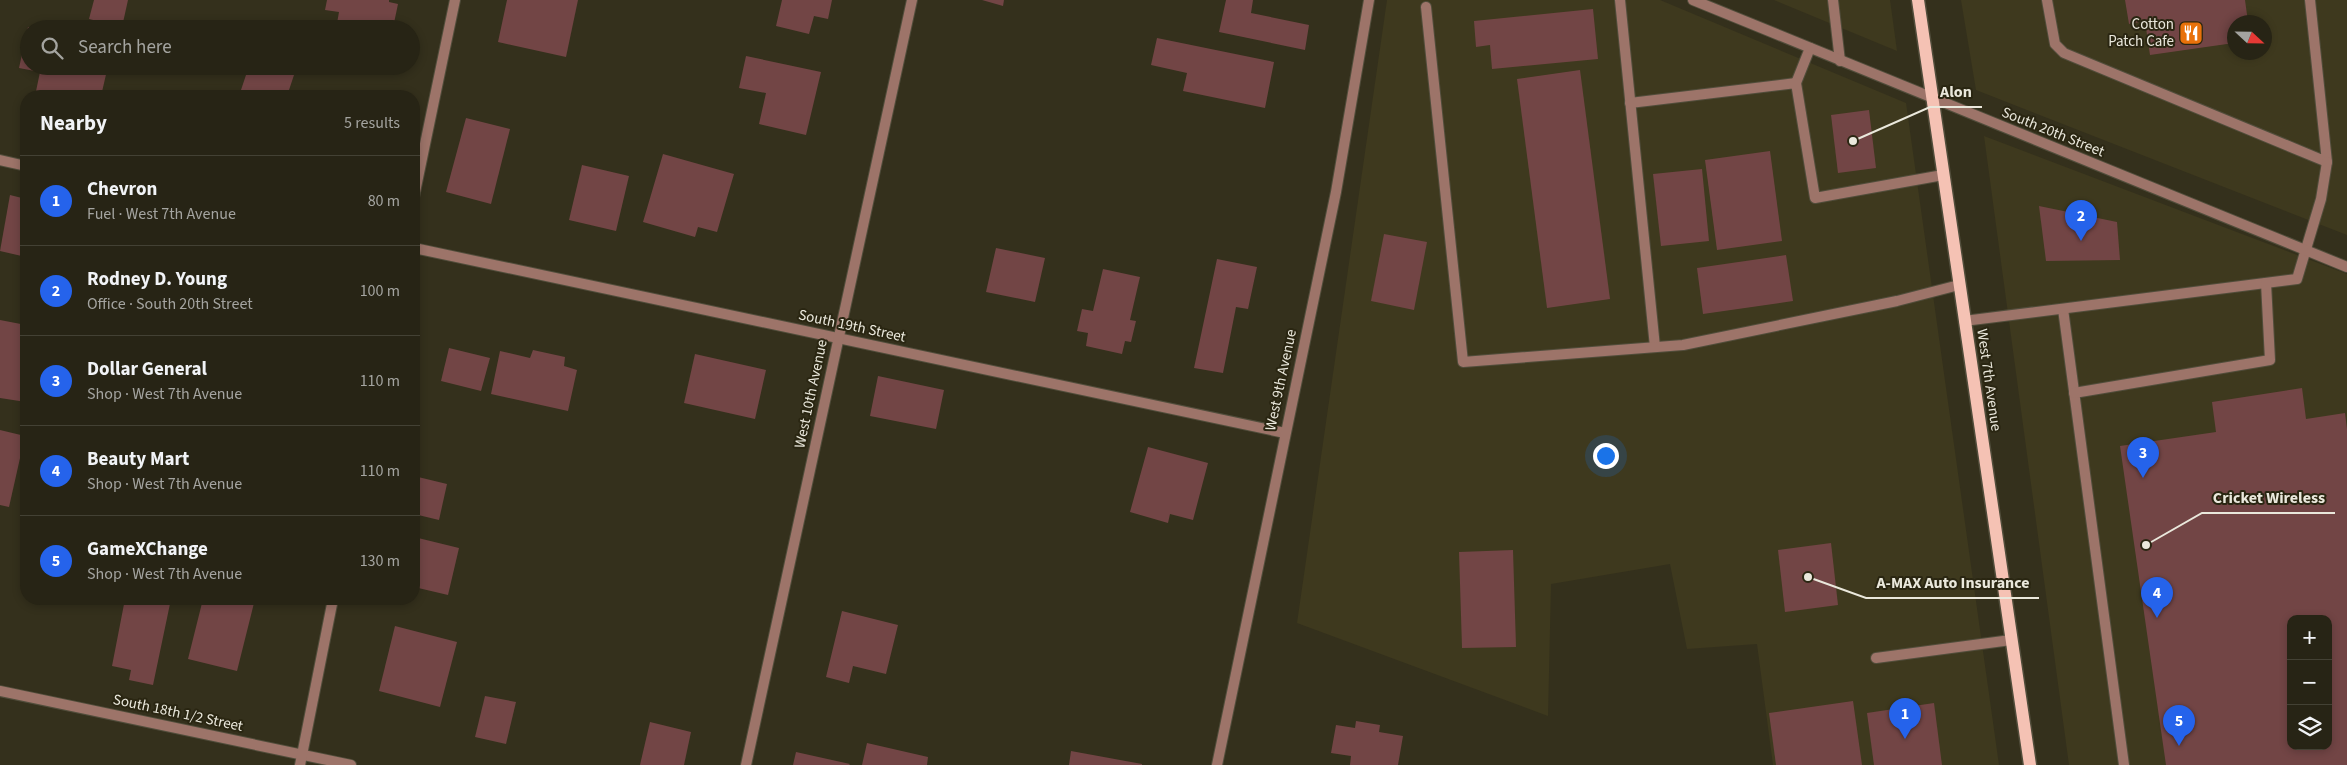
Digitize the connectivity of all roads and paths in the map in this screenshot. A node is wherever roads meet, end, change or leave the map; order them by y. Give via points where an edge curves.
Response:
1 (455, 0) edge
2 (912, 0) edge
3 (1369, 0) edge
4 (1620, 0) edge
5 (1693, 0) edge
6 (1833, 0) edge
7 (1918, 0) edge
8 (2047, 0) edge
9 (2310, 0) edge
10 (1426, 7) dead end
11 (1810, 48) junction
12 (1840, 61) junction
13 (1796, 83) junction
14 (1931, 99) junction
15 (1630, 103) junction
16 (0, 160) edge
17 (2327, 162) junction
18 (20, 165) edge
19 (420, 169) edge
20 (1943, 175) junction
21 (420, 249) edge
22 (2306, 251) junction
23 (2347, 267) edge
24 (2266, 283) junction
25 (1959, 285) junction
26 (2063, 309) junction
27 (1964, 321) junction
28 (838, 338) junction
29 (1655, 347) junction
30 (2074, 393) junction
31 (1285, 433) junction
32 (332, 605) edge
33 (2011, 640) junction
34 (1876, 658) dead end
35 (0, 691) edge
36 (301, 760) edge
37 (351, 765) edge
38 (746, 765) edge
39 (1218, 765) edge
40 (2030, 765) edge
41 (2124, 765) edge

1 - 19 street
2 - 28 street, West 10th Avenue
3 - 31 street, West 9th Avenue via 1336,192
4 - 15 street
5 - 11 street, South 20th Street
6 - 12 street
7 - 14 main road, West 7th Avenue
8 - 17 street via 2055,44 2064,53
9 - 17 street
10 - 29 street via 1462,362
11 - 12 street, South 20th Street
11 - 13 street
12 - 14 street, South 20th Street
13 - 15 street
13 - 20 street via 1815,198
14 - 20 main road, West 7th Avenue
14 - 22 street, South 20th Street
15 - 29 street
16 - 18 street
17 - 22 street via 2321,199
20 - 25 main road, West 7th Avenue
21 - 28 street, South 19th Street
22 - 23 street, South 20th Street
22 - 24 street via 2297,279
24 - 26 street
24 - 30 street via 2270,360
25 - 27 main road, West 7th Avenue
25 - 29 street via 1683,345
26 - 27 street
26 - 30 street
27 - 33 main road, West 7th Avenue
28 - 31 street, South 19th Street
28 - 38 street, West 10th Avenue
30 - 41 street
31 - 39 street, West 9th Avenue
32 - 36 street
33 - 34 street
33 - 40 main road, West 7th Avenue
35 - 36 street, South 18th 1/2 Street
36 - 37 street, South 18th 1/2 Street

